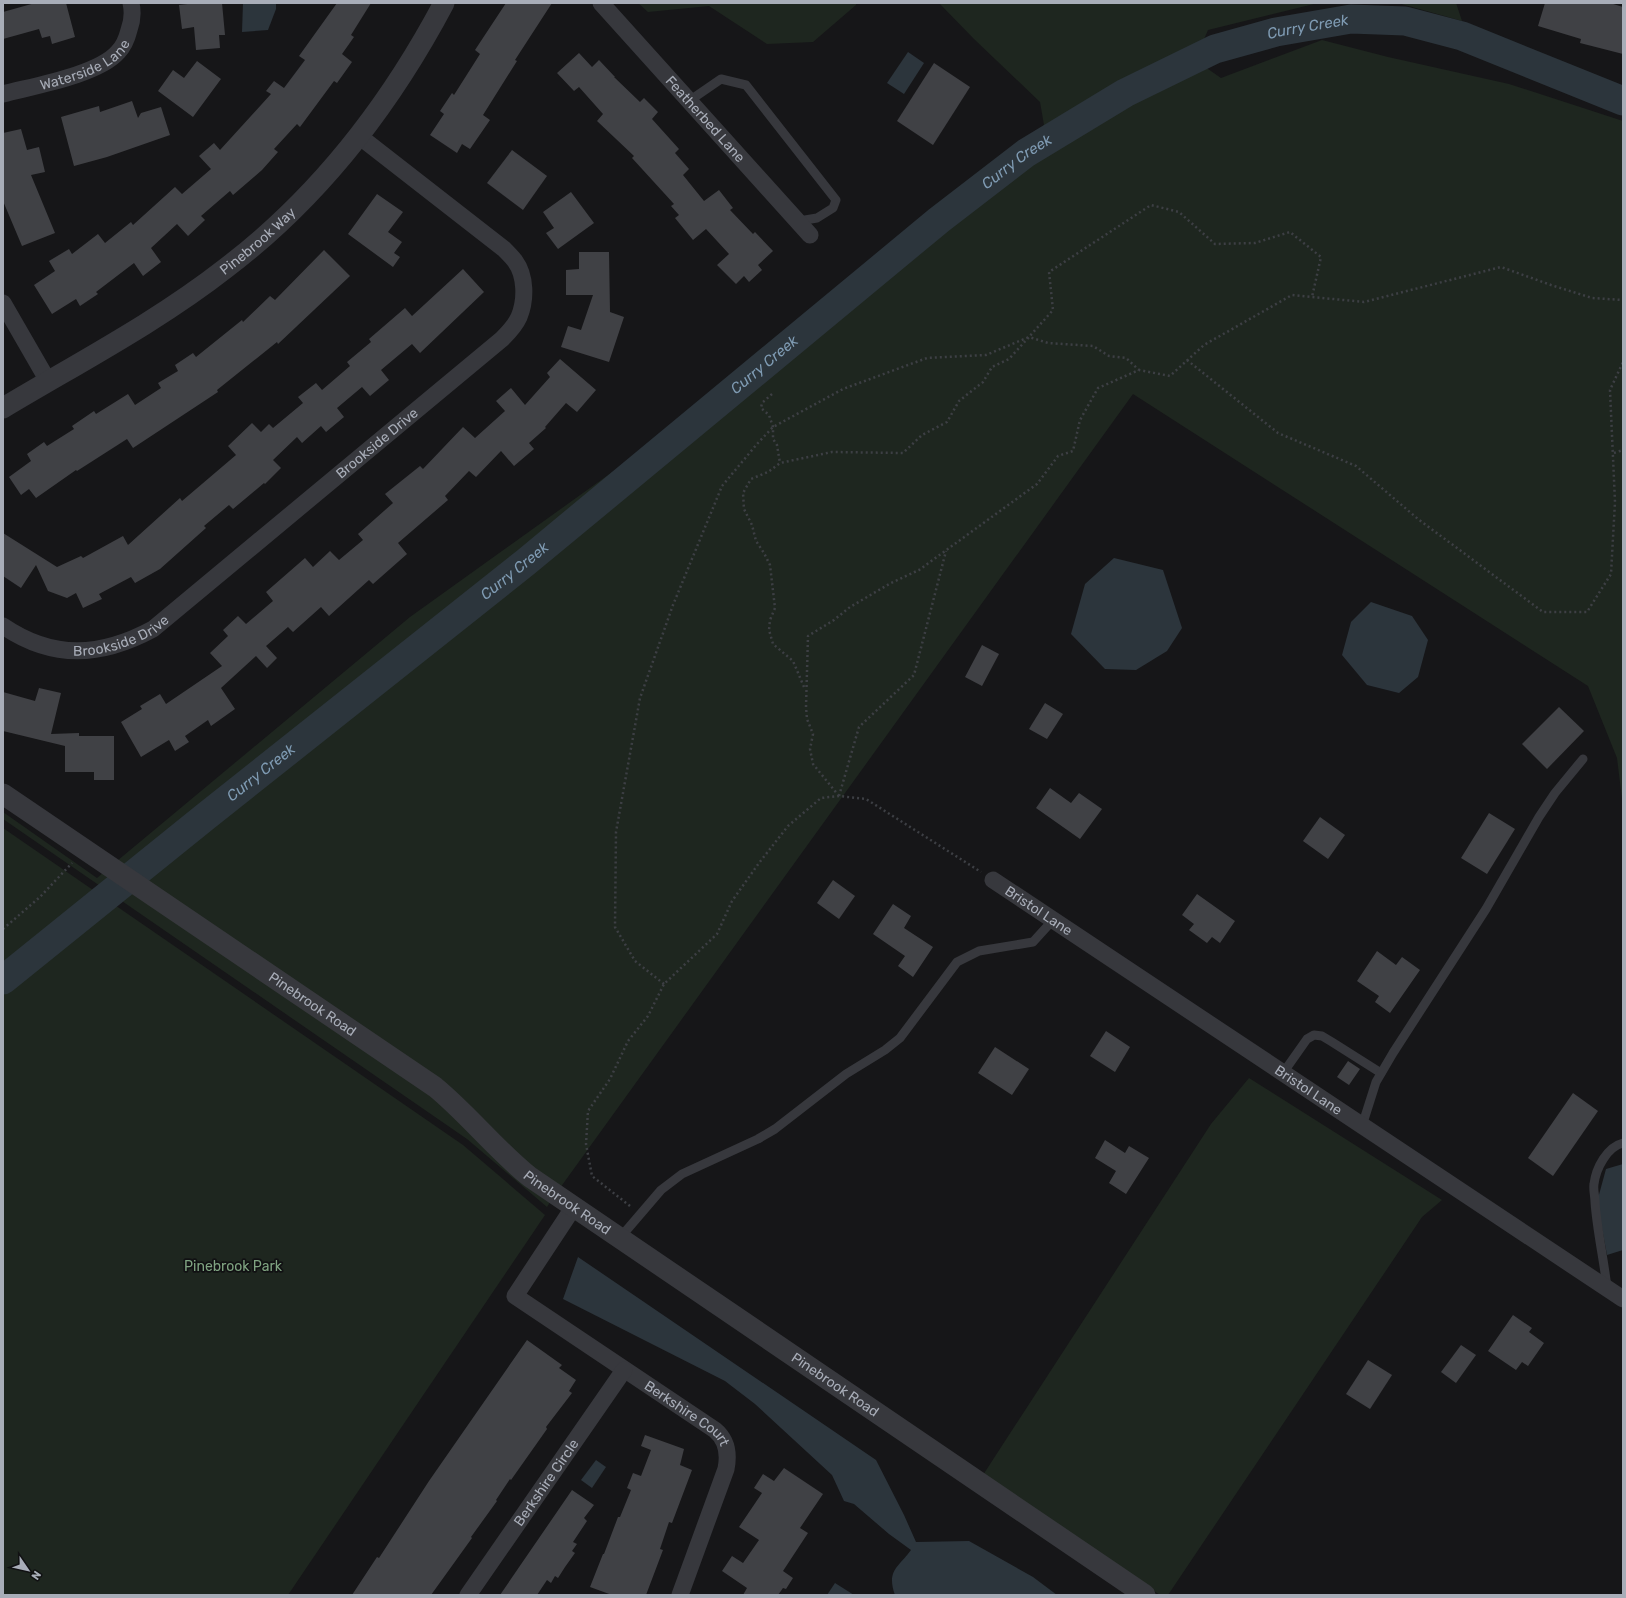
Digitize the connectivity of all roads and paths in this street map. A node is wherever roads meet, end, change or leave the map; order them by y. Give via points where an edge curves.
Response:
1 (131, 3) edge
2 (444, 3) edge
3 (601, 3) edge
4 (3, 94) edge
5 (689, 101) junction
6 (359, 136) junction
7 (799, 221) junction
8 (810, 235) dead end
9 (1312, 297) junction
10 (1623, 300) edge
11 (3, 303) edge
12 (1029, 337) junction
13 (1186, 360) junction
14 (1623, 362) edge
15 (1139, 370) junction
16 (48, 381) junction
17 (772, 394) dead end
18 (3, 408) edge
19 (773, 427) junction
20 (1623, 450) edge
21 (1614, 452) junction
22 (780, 463) junction
23 (946, 551) junction
24 (3, 626) edge
25 (805, 689) junction
26 (1583, 759) dead end
27 (3, 794) edge
28 (839, 796) junction
29 (88, 852) junction
30 (993, 880) joint
31 (1053, 920) junction
32 (3, 929) edge
33 (664, 984) junction
34 (1283, 1073) junction
35 (1381, 1073) junction
36 (1362, 1126) junction
37 (1623, 1144) edge
38 (573, 1208) junction
39 (640, 1214) junction
40 (619, 1239) junction
41 (1607, 1288) junction
42 (1623, 1299) edge
43 (624, 1370) junction
44 (468, 1595) edge
45 (680, 1595) edge
46 (1145, 1595) edge

1 - 4 street, Waterside Lane via 132,22 126,39 118,52 108,61 84,72
2 - 6 street, Pinebrook Way via 408,66
3 - 5 street, Featherbed Lane
5 - 7 street, Featherbed Lane
5 - 7 lane via 721,79 746,85 836,200 833,208 817,218
6 - 16 street, Pinebrook Way via 297,205 226,268 134,331
6 - 24 street, Brookside Drive via 504,249 515,261 524,288 519,317 511,330 153,629 119,645 79,651 44,646
7 - 8 street, Featherbed Lane
9 - 10 path via 1364,302 1500,267 1592,298
9 - 12 path via 1321,257 1290,232 1255,244 1215,244 1179,212 1151,205 1049,272 1053,310
9 - 13 path via 1292,295 1204,344
11 - 16 street
12 - 15 path via 1048,343 1093,346 1109,356 1126,358
12 - 19 path via 986,354 927,358 843,389
12 - 22 path via 1009,359 992,367 983,382 959,401 947,422 922,435 903,453 832,452
13 - 15 path via 1170,376
13 - 21 path via 1278,433 1356,466 1418,519 1543,612 1588,612 1611,574 1615,502
14 - 21 path via 1610,390
15 - 23 path via 1098,388 1080,420 1073,450 1058,456 1037,484
16 - 18 street, Pinebrook Way
17 - 19 path via 762,404 762,408 769,415
19 - 22 path via 773,439 777,445
19 - 33 path via 722,486 673,606 640,698 616,832 616,927 635,961
20 - 21 path
22 - 25 path via 768,472 751,479 742,493 744,509 756,541 770,565 775,608 769,630 773,644 793,661
23 - 25 path via 919,570 850,607 808,636
23 - 28 path via 914,675 859,727
25 - 28 path via 807,719 813,734 810,749 813,764
26 - 35 lane via 1555,793 1486,909
27 - 29 street, Pinebrook Road
28 - 30 path via 866,799
28 - 33 path via 820,798 788,826 732,901 717,934
29 - 32 path
29 - 38 street, Pinebrook Road via 435,1087 459,1107 513,1163
30 - 31 street, Bristol Lane
31 - 34 street, Bristol Lane
31 - 39 lane via 1033,942 979,951 957,962 900,1038 885,1050 846,1074 775,1129 682,1174 661,1190
33 - 39 path via 648,1016 628,1041 610,1079 588,1111 586,1144 592,1176
34 - 35 lane via 1307,1039 1314,1035 1322,1036
34 - 36 street, Bristol Lane
35 - 36 lane
36 - 41 street, Bristol Lane
37 - 41 lane via 1615,1145 1601,1162 1594,1184 1596,1222
38 - 40 street, Pinebrook Road
38 - 43 street, Berkshire Court via 515,1296
39 - 40 lane
40 - 46 street, Pinebrook Road
41 - 42 street, Bristol Lane
43 - 44 street, Berkshire Circle
43 - 45 street, Berkshire Court via 720,1434 727,1450 728,1462 724,1475

